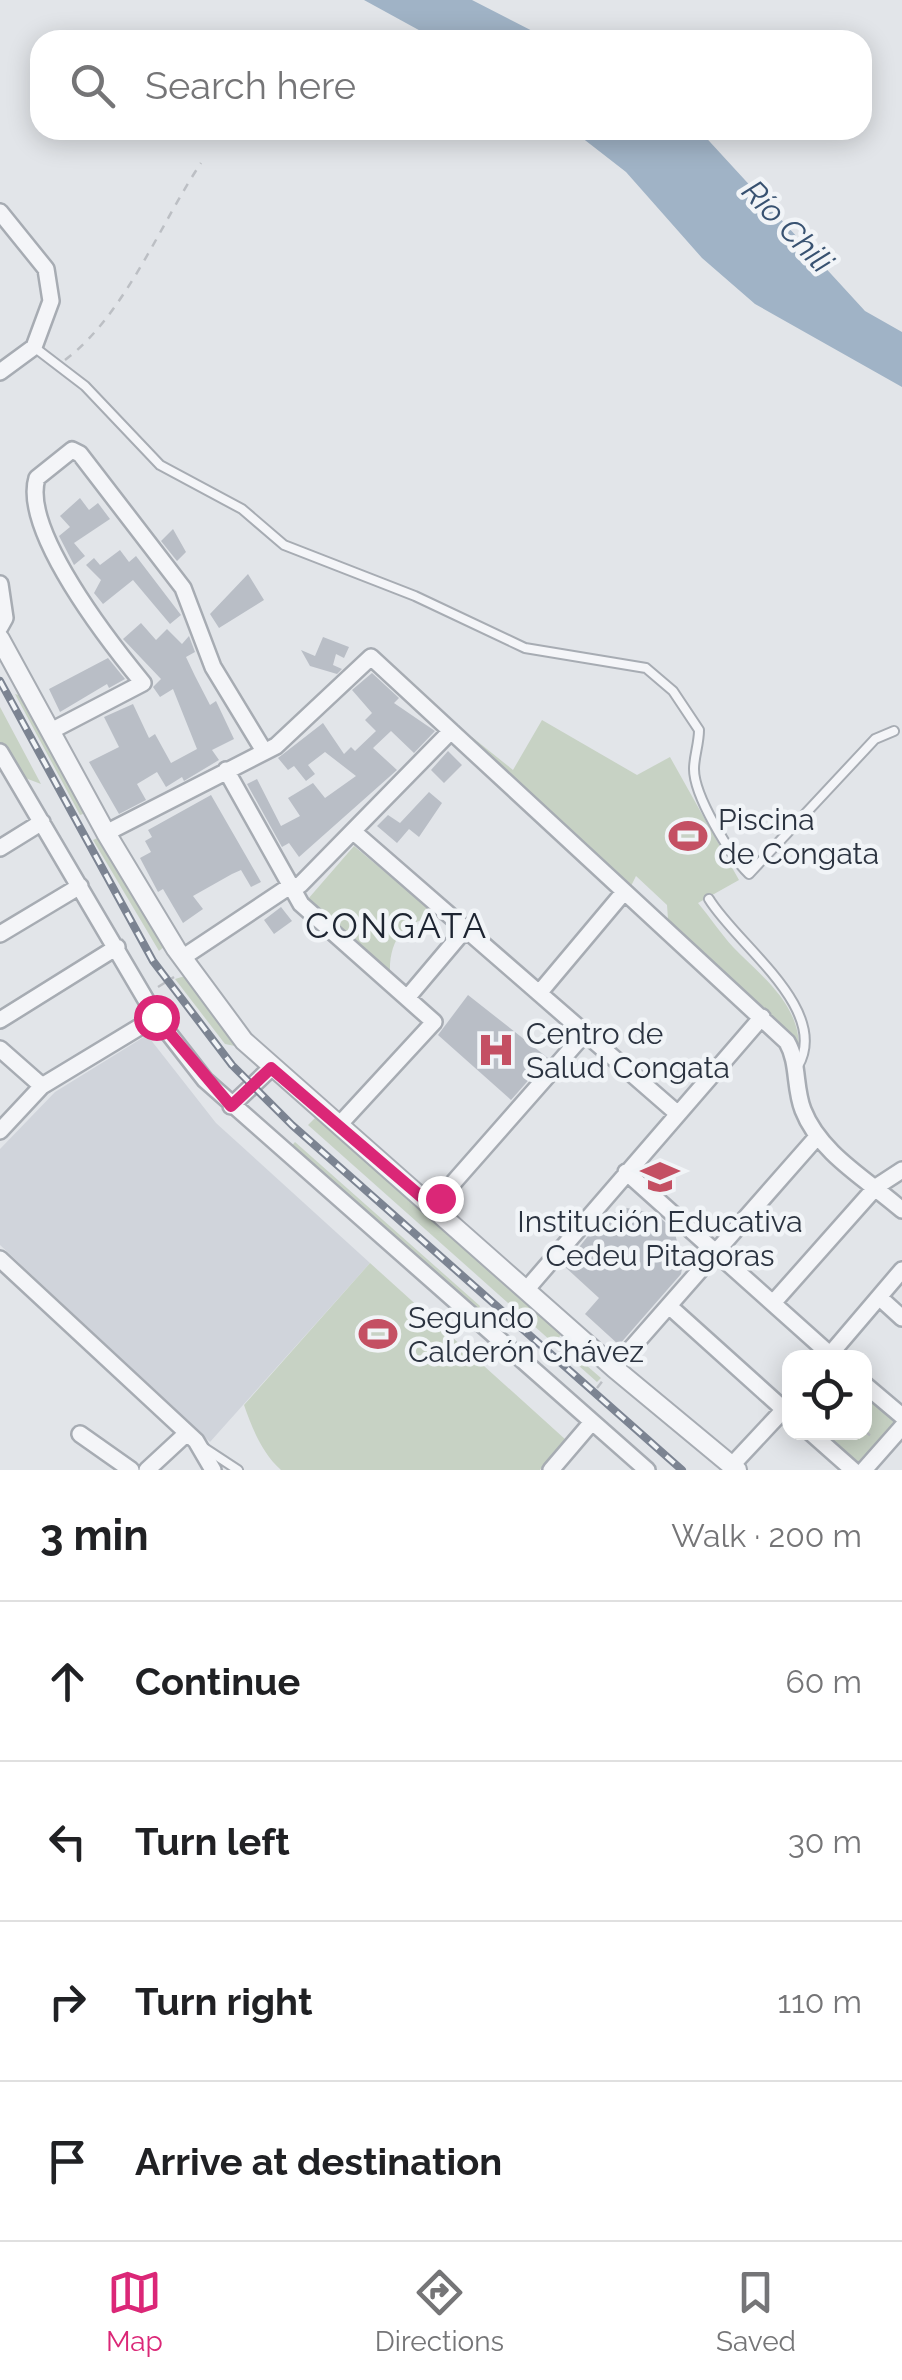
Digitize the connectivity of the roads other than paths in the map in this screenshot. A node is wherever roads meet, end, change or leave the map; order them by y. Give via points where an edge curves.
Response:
1 (0, 212) edge
2 (34, 347) junction
3 (0, 372) edge
4 (0, 584) edge
5 (0, 627) edge
6 (0, 639) edge
7 (50, 731) junction
8 (451, 731) junction
9 (894, 731) dead end
10 (264, 750) junction
11 (0, 752) edge
12 (226, 770) junction
13 (42, 822) junction
14 (106, 833) junction
15 (355, 833) junction
16 (0, 848) edge
17 (80, 886) junction
18 (290, 886) junction
19 (624, 892) junction
20 (708, 899) dead end
21 (467, 927) junction
22 (0, 934) edge
23 (117, 947) junction
24 (182, 958) junction
25 (540, 992) junction
26 (407, 998) junction
27 (156, 1017) junction
28 (762, 1017) junction
29 (0, 1020) edge
30 (586, 1032) junction
31 (0, 1049) edge
32 (271, 1068) junction
33 (796, 1070) junction
34 (42, 1086) junction
35 (231, 1106) junction
36 (678, 1114) junction
37 (340, 1125) junction
38 (0, 1131) edge
39 (816, 1138) junction
40 (902, 1170) edge
41 (626, 1172) junction
42 (876, 1187) junction
43 (432, 1206) junction
44 (902, 1210) edge
45 (718, 1250) junction
46 (0, 1258) edge
47 (902, 1270) edge
48 (526, 1290) junction
49 (879, 1298) junction
50 (774, 1303) junction
51 (669, 1306) junction
52 (902, 1318) edge
53 (824, 1350) edge
54 (835, 1350) edge
55 (610, 1373) junction
56 (872, 1391) edge
57 (782, 1405) edge
58 (782, 1416) edge
59 (902, 1416) edge
60 (592, 1422) junction
61 (902, 1426) edge
62 (80, 1434) dead end
63 (191, 1437) junction
64 (819, 1440) edge
65 (734, 1468) edge
66 (131, 1470) edge
67 (147, 1470) edge
68 (213, 1470) edge
69 (238, 1470) edge
70 (551, 1470) edge
71 (647, 1470) edge
72 (853, 1470) edge
73 (864, 1470) edge

1 - 2 street via 46,269 51,301
2 - 3 street
2 - 9 lane via 60,364 160,466 242,509 284,545 525,648 631,664 662,679 698,730 694,774 718,829 749,874 875,739
4 - 5 street
6 - 7 street
7 - 10 street via 143,683 102,630 38,518 37,478 72,450 184,588 213,668
7 - 14 street
8 - 10 street via 371,657
8 - 15 street
8 - 19 street
10 - 12 street
11 - 13 street
12 - 14 street
12 - 18 street
13 - 16 street
13 - 17 street
14 - 24 street
15 - 18 street via 300,886
15 - 21 street
17 - 22 street
17 - 23 street
18 - 24 street
18 - 26 street via 301,904
19 - 25 street
19 - 28 street
20 - 33 lane via 800,1013 807,1040
21 - 25 street
21 - 26 street
23 - 27 street
23 - 29 street
24 - 32 street
25 - 30 street
26 - 37 street via 434,1022
27 - 34 street
27 - 35 street
28 - 33 street via 790,1046
28 - 36 street
30 - 36 street
30 - 43 street
31 - 34 street
32 - 35 street
32 - 37 street
33 - 39 street via 795,1086
34 - 38 street
35 - 60 street
36 - 41 street
37 - 43 street
39 - 42 street
39 - 45 street
40 - 42 street
41 - 45 street
41 - 48 street
42 - 44 street
42 - 50 street
43 - 48 street
45 - 50 street
45 - 51 street
46 - 63 street
47 - 49 street
48 - 55 street
49 - 52 street
49 - 54 street
50 - 53 street
51 - 55 street
51 - 57 street
55 - 65 street
56 - 59 street
58 - 65 street
60 - 70 street
60 - 71 street
61 - 73 street
62 - 66 street
63 - 67 street
63 - 68 street
63 - 69 lane
64 - 72 street

